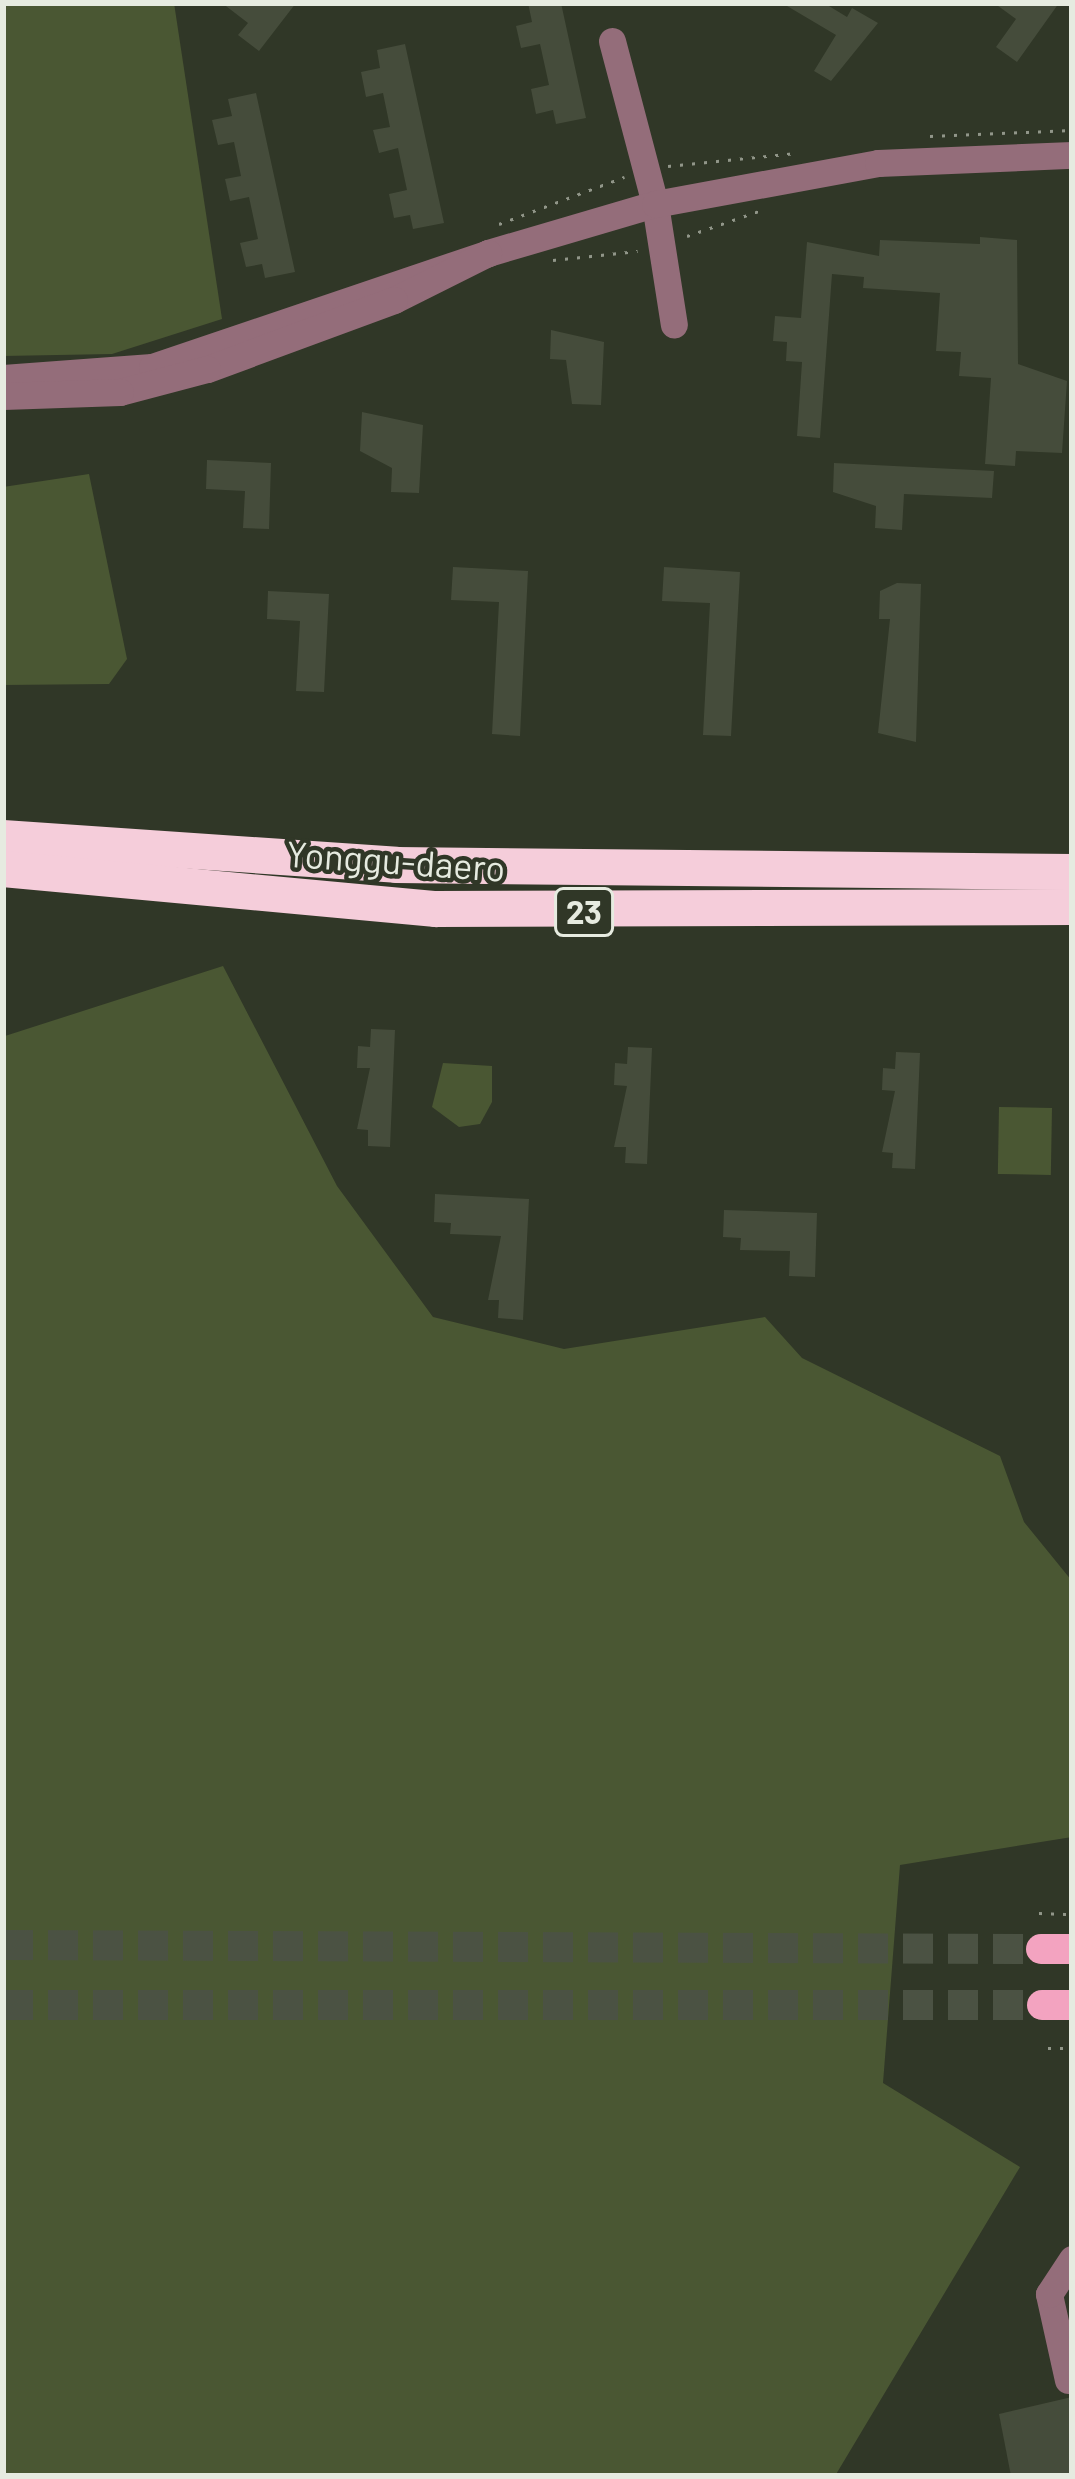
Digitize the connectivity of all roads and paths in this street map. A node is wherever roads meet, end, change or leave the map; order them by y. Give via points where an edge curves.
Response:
1 (612, 41) dead end
2 (1072, 155) edge
3 (655, 204) junction
4 (768, 209) dead end
5 (679, 241) dead end
6 (604, 249) dead end
7 (488, 253) junction
8 (628, 253) dead end
9 (674, 325) dead end
10 (3, 378) edge
11 (3, 396) edge
12 (3, 838) edge
13 (99, 861) junction
14 (3, 868) edge
15 (1072, 872) edge
16 (1072, 908) edge
17 (1039, 1913) dead end
18 (1072, 1914) edge
19 (1048, 2048) dead end
20 (1072, 2048) edge
21 (1072, 2259) edge
22 (1068, 2380) dead end

1 - 3 street
2 - 3 street via 878,163
3 - 7 street
3 - 9 street
4 - 5 path
6 - 8 path
7 - 10 street via 152,367
7 - 11 street via 394,300 207,369 120,392
12 - 13 highway, Yonggu-daero / 23
13 - 14 highway, Yonggu-daero / 23
13 - 15 highway, Yonggu-daero / 23
13 - 16 highway, Yonggu-daero / 23 via 436,909
17 - 18 path
19 - 20 path
21 - 22 street via 1049,2294

